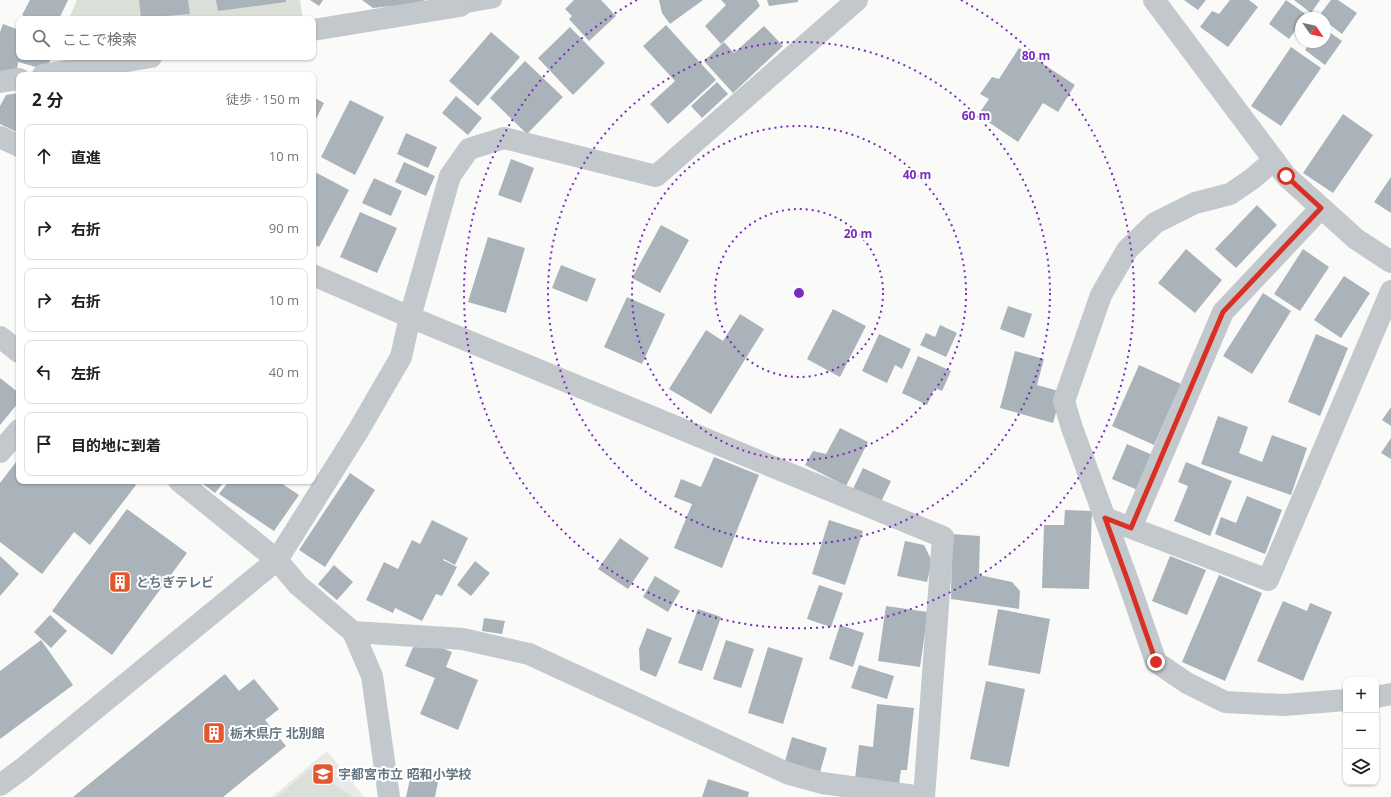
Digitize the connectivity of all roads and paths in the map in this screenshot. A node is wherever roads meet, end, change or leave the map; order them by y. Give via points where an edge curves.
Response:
1 (494, 0) edge
2 (857, 0) edge
3 (1154, 0) edge
4 (462, 3) edge
5 (316, 29) edge
6 (133, 60) edge
7 (61, 72) edge
8 (16, 79) edge
9 (0, 82) edge
10 (0, 137) edge
11 (16, 145) edge
12 (1274, 160) junction
13 (1321, 208) junction
14 (1391, 262) edge
15 (316, 276) edge
16 (1391, 291) edge
17 (410, 317) junction
18 (0, 337) edge
19 (16, 350) edge
20 (16, 433) edge
21 (0, 452) edge
22 (183, 484) edge
23 (1105, 518) junction
24 (1131, 528) junction
25 (277, 560) junction
26 (353, 632) junction
27 (1391, 694) edge
28 (1379, 696) edge
29 (1343, 700) edge
30 (0, 785) edge
31 (389, 797) edge
32 (922, 797) edge

1 - 4 lane
2 - 17 street via 656,176 504,138 469,148 450,176
3 - 12 street
4 - 5 street
6 - 7 street
8 - 9 street
10 - 11 street
12 - 13 street via 1286,176
12 - 23 street via 1230,194 1195,204 1155,223 1127,250 1101,295 1064,401
13 - 14 street via 1356,239
13 - 24 street via 1223,312
15 - 17 street
16 - 24 street via 1268,580
17 - 25 street via 400,357 358,431
17 - 32 street via 943,537
18 - 19 street
20 - 21 street
22 - 25 street
23 - 24 street
23 - 29 street via 1156,662 1187,683 1225,702 1284,705
25 - 26 street via 298,585
25 - 30 street
26 - 31 street via 372,676
26 - 32 street via 463,639 528,654 789,774 822,783
27 - 28 street

